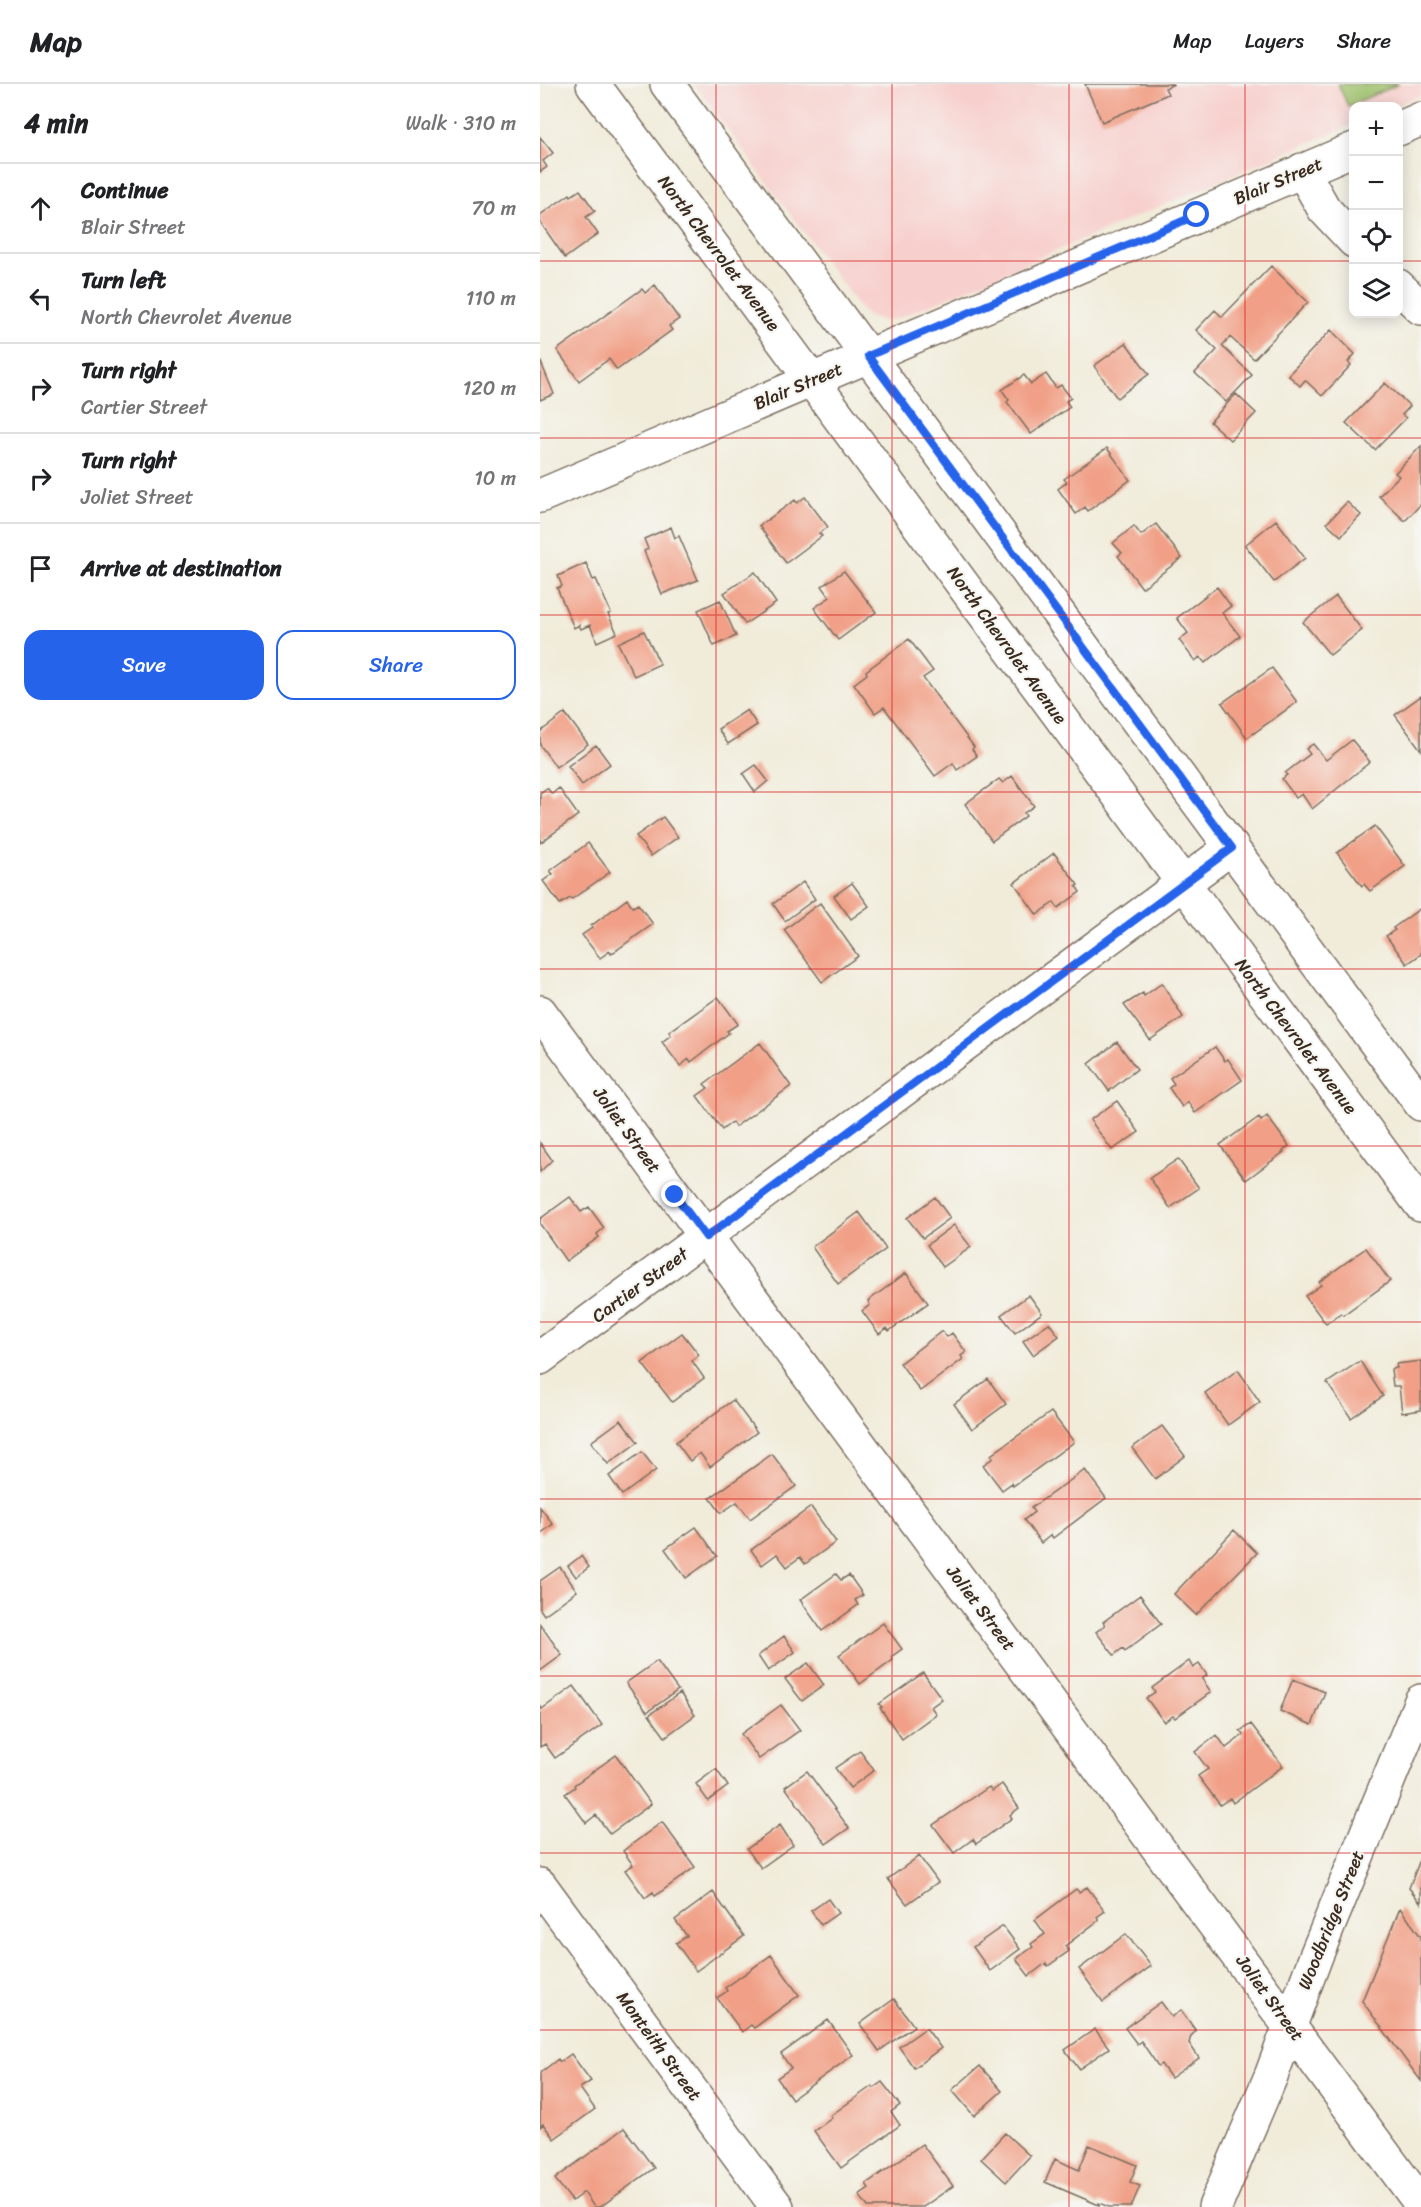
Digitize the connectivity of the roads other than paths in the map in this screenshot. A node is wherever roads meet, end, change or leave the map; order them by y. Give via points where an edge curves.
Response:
1 (593, 84) edge
2 (667, 84) edge
3 (1421, 119) edge
4 (1403, 127) edge
5 (1349, 151) edge
6 (1302, 170) junction
7 (1349, 237) edge
8 (1403, 291) edge
9 (1421, 308) edge
10 (868, 356) junction
11 (812, 380) junction
12 (540, 496) edge
13 (1232, 848) junction
14 (1183, 883) junction
15 (540, 1012) edge
16 (1421, 1104) edge
17 (1421, 1205) edge
18 (706, 1237) junction
19 (540, 1358) edge
20 (1421, 1701) edge
21 (540, 1885) edge
22 (1291, 2026) junction
23 (1421, 2204) edge
24 (777, 2207) edge
25 (1215, 2207) edge

1 - 11 street, North Chevrolet Avenue
2 - 10 street
3 - 4 street
5 - 6 street, Blair Street
6 - 7 street via 1324,209
6 - 10 street, Blair Street
8 - 9 street
10 - 11 street, Blair Street
10 - 13 street
11 - 12 street, Blair Street
11 - 14 street, North Chevrolet Avenue
13 - 14 street, Cartier Street
13 - 16 street
14 - 17 street, North Chevrolet Avenue
14 - 18 street, Cartier Street
15 - 18 street, Joliet Street
18 - 19 street, Cartier Street
18 - 22 street, Joliet Street
20 - 22 street, Woodbridge Street
21 - 24 street, Monteith Street
22 - 23 street, Joliet Street
22 - 25 street, Woodbridge Street

